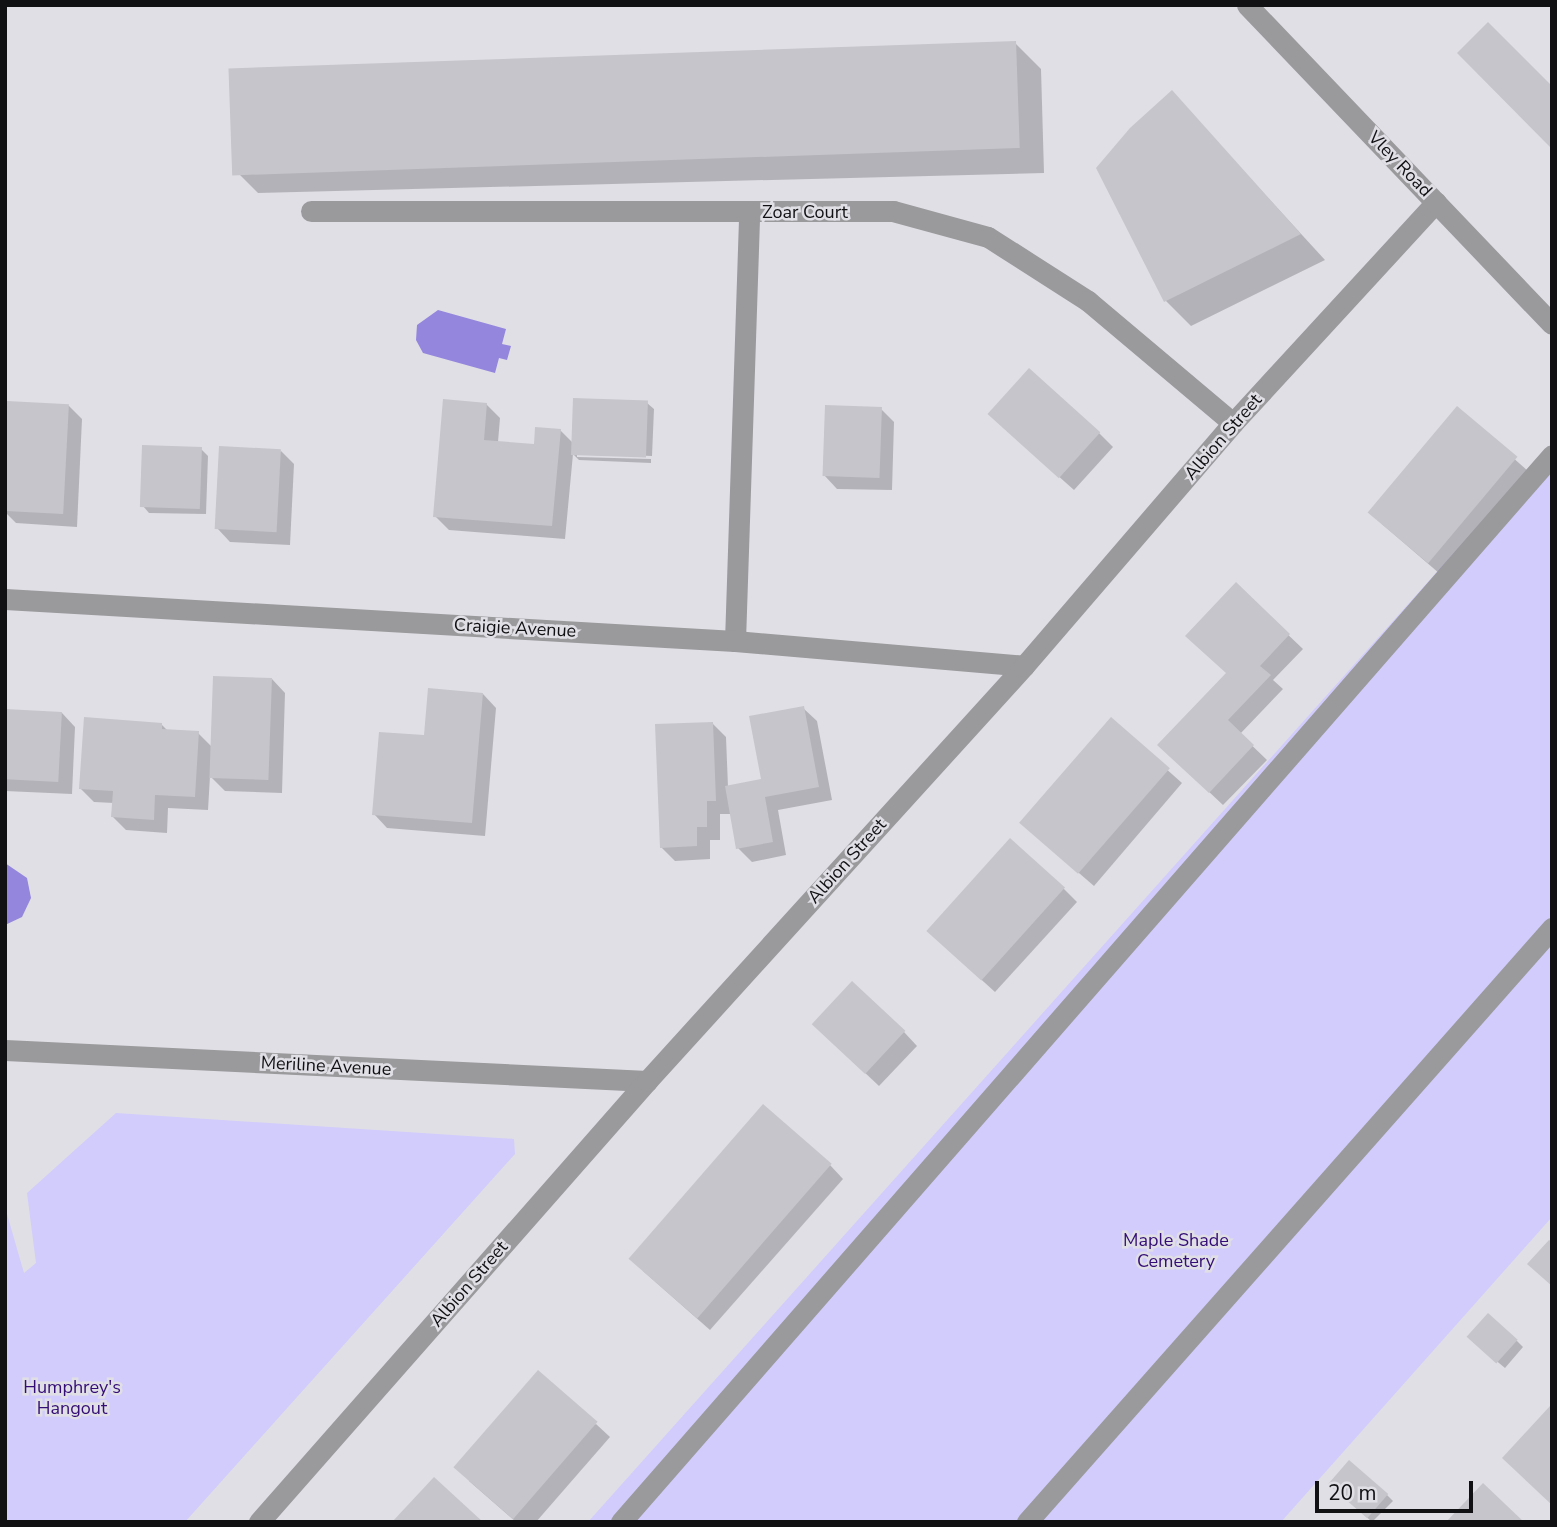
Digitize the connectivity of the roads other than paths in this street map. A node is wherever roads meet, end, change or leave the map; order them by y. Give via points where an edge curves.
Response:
1 (1247, 5) edge
2 (1436, 202) junction
3 (311, 211) dead end
4 (749, 212) junction
5 (1552, 324) edge
6 (1233, 423) junction
7 (1552, 455) edge
8 (5, 599) edge
9 (735, 641) junction
10 (1024, 666) junction
11 (1552, 928) edge
12 (5, 1050) edge
13 (647, 1081) junction
14 (259, 1522) edge
15 (621, 1522) edge
16 (1027, 1522) edge

1 - 2 street, Vley Road
2 - 5 street, Vley Road
2 - 6 street, Albion Street
3 - 4 street, Zoar Court
4 - 6 street, Zoar Court via 893,212 988,237 1088,301
4 - 9 street
6 - 10 street, Albion Street
7 - 15 street
8 - 9 street, Craigie Avenue
9 - 10 street, Craigie Avenue
10 - 13 street, Albion Street
11 - 16 street
12 - 13 street, Meriline Avenue
13 - 14 street, Albion Street

